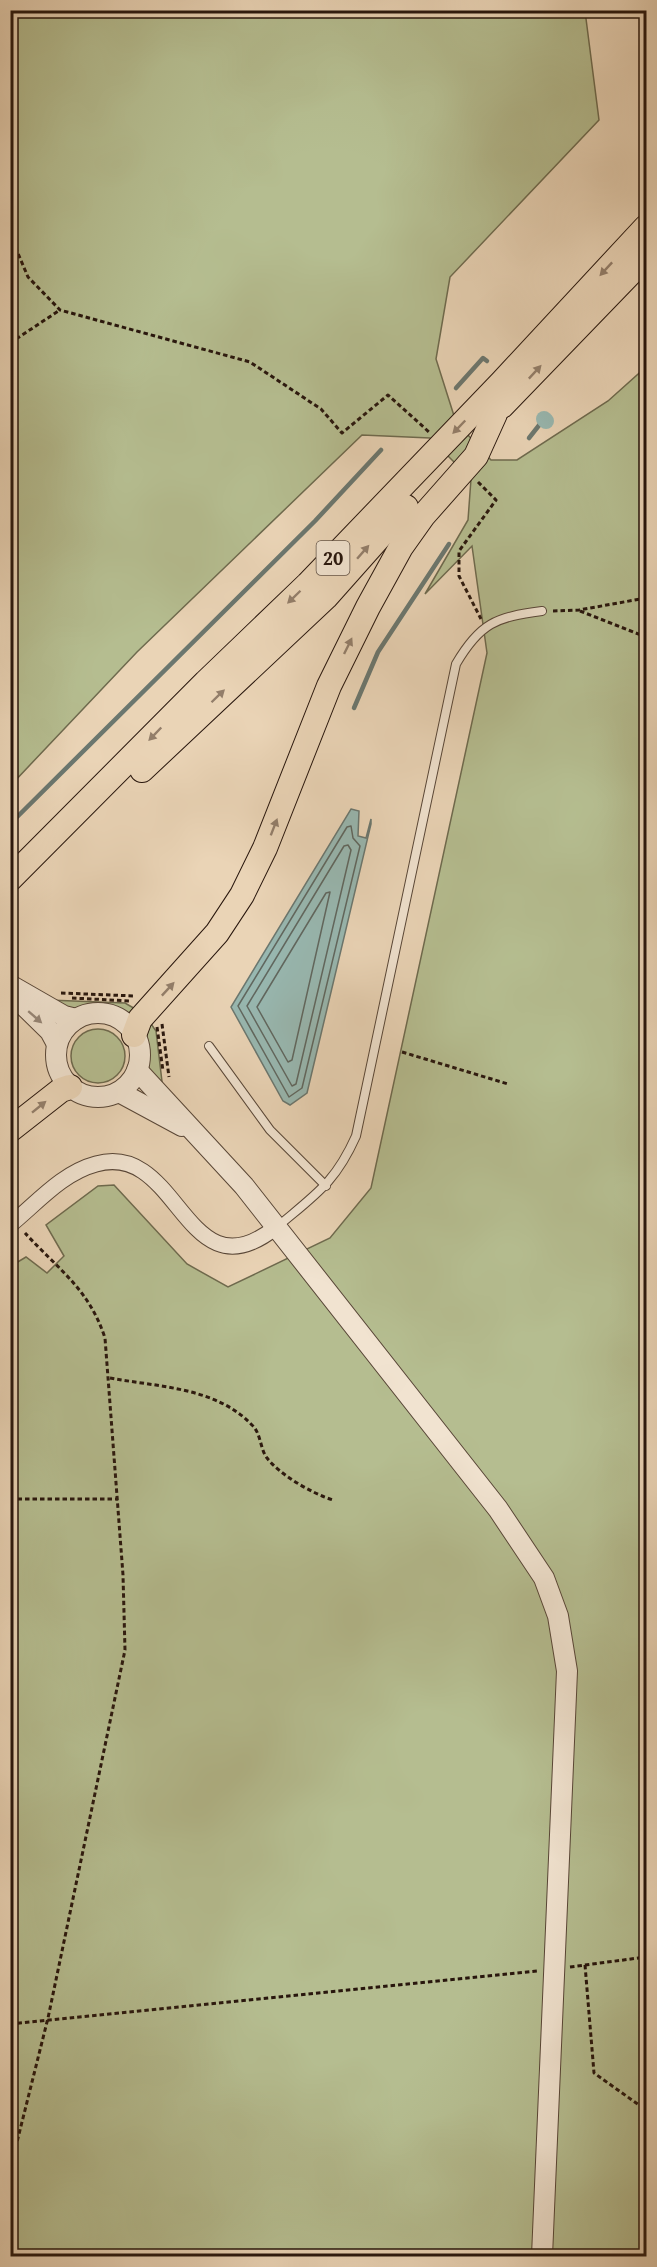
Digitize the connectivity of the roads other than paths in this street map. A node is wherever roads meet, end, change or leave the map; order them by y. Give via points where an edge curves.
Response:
1 (646, 227) edge
2 (646, 257) edge
3 (495, 414) junction
4 (542, 611) road end
5 (10, 879) edge
6 (10, 897) edge
7 (10, 985) edge
8 (10, 992) edge
9 (76, 1019) junction
10 (134, 1035) junction
11 (57, 1044) junction
12 (210, 1046) dead end
13 (137, 1070) junction
14 (70, 1088) junction
15 (119, 1092) junction
16 (10, 1130) edge
17 (193, 1132) junction
18 (326, 1186) junction
19 (13, 1223) edge
20 (276, 1227) junction
21 (542, 2256) edge

1 -> 5 main road, 20 via 308,584
3 -> 2 main road, 20
6 -> 3 main road, 20 via 326,597 365,549
10 -> 3 main road via 141,1019 217,933 242,895 352,636 401,547 476,456
4 - 18 lane via 510,615 484,626 470,641 454,674 356,1136 343,1165
7 - 9 street
8 -> 11 street via 50,1031
9 - 10 street via 89,1014 110,1015 128,1026
9 - 11 street
10 - 13 street via 140,1055
11 - 14 street via 59,1071
12 - 18 lane via 270,1130
13 - 15 street
13 - 17 street
14 - 15 street via 92,1097
16 -> 14 main road via 61,1090
15 - 17 street
17 - 20 street
18 - 20 lane
19 - 20 street via 80,1169 111,1161 148,1173 196,1230 219,1244 245,1246
20 - 21 street via 498,1509 544,1578 558,1616 567,1671

